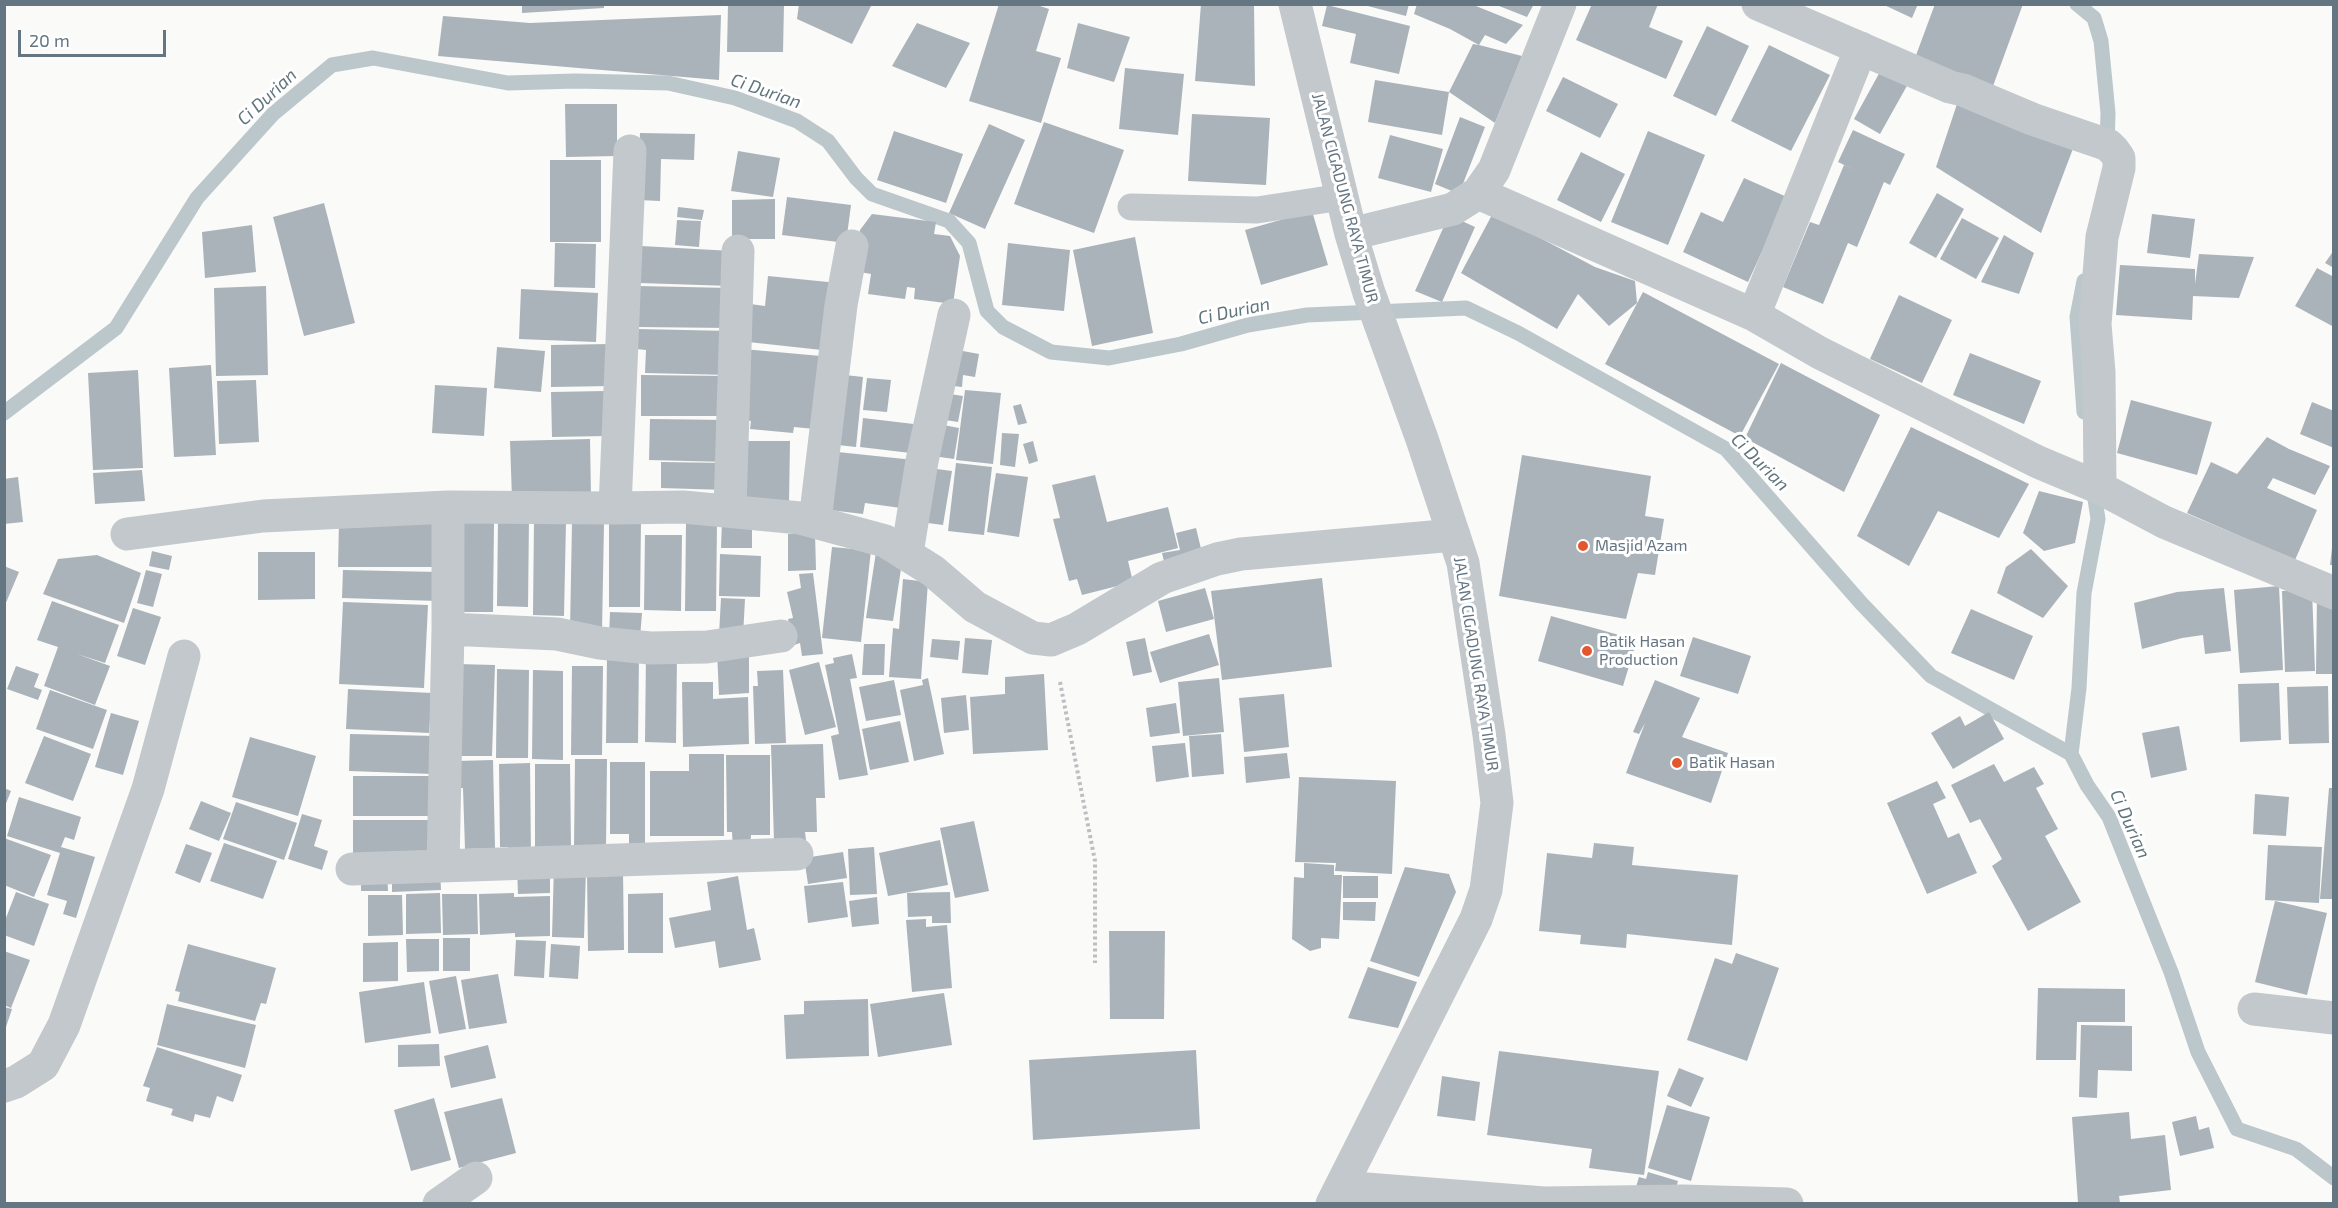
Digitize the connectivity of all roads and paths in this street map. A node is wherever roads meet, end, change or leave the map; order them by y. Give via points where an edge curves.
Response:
1 (1295, 4) edge
2 (1560, 4) edge
3 (1758, 4) edge
4 (1862, 48) junction
5 (630, 151) dead end
6 (1478, 193) junction
7 (1342, 197) junction
8 (1131, 207) dead end
9 (1351, 234) junction
10 (852, 246) dead end
11 (738, 251) dead end
12 (954, 315) dead end
13 (1754, 315) junction
14 (2100, 488) junction
15 (448, 507) junction
16 (615, 508) junction
17 (730, 510) junction
18 (815, 521) junction
19 (127, 534) dead end
20 (1454, 535) junction
21 (907, 554) junction
22 (2334, 592) edge
23 (448, 629) junction
24 (781, 636) dead end
25 (1051, 640) junction
26 (184, 656) dead end
27 (797, 854) dead end
28 (443, 866) junction
29 (351, 869) dead end
30 (1095, 963) dead end
31 (2254, 1009) dead end
32 (2334, 1018) edge
33 (4, 1086) edge
34 (476, 1178) dead end
35 (1336, 1195) edge
36 (439, 1203) edge
37 (1787, 1203) edge

1 - 7 street, JALAN CIGADUNG RAYA TIMUR
2 - 6 street via 1494,170
3 - 4 street
4 - 13 street
4 - 14 street via 1950,87 2108,145 2119,158 2097,276
5 - 16 street
6 - 9 street via 1453,209
6 - 13 street
7 - 8 lane via 1257,210
7 - 9 street, JALAN CIGADUNG RAYA TIMUR
9 - 20 street, JALAN CIGADUNG RAYA TIMUR
10 - 18 street via 841,305
11 - 17 street
12 - 21 street via 922,461
13 - 14 street via 2038,462
14 - 22 street via 2164,522
15 - 16 street
15 - 19 street via 263,516
15 - 23 street
16 - 17 street
17 - 18 street
18 - 21 street via 885,541
20 - 25 street via 1217,559 1162,578 1077,629
20 - 35 street, JALAN CIGADUNG RAYA TIMUR via 1463,563 1497,803 1486,890 1476,919
21 - 25 street via 975,607 1033,638
23 - 24 street via 557,634 650,648 707,647
23 - 28 street
25 - 30 path via 1095,861
26 - 33 street via 148,789 64,1025 42,1065
27 - 28 street
28 - 29 street
31 - 32 street
34 - 36 street
35 - 37 street via 1544,1203

